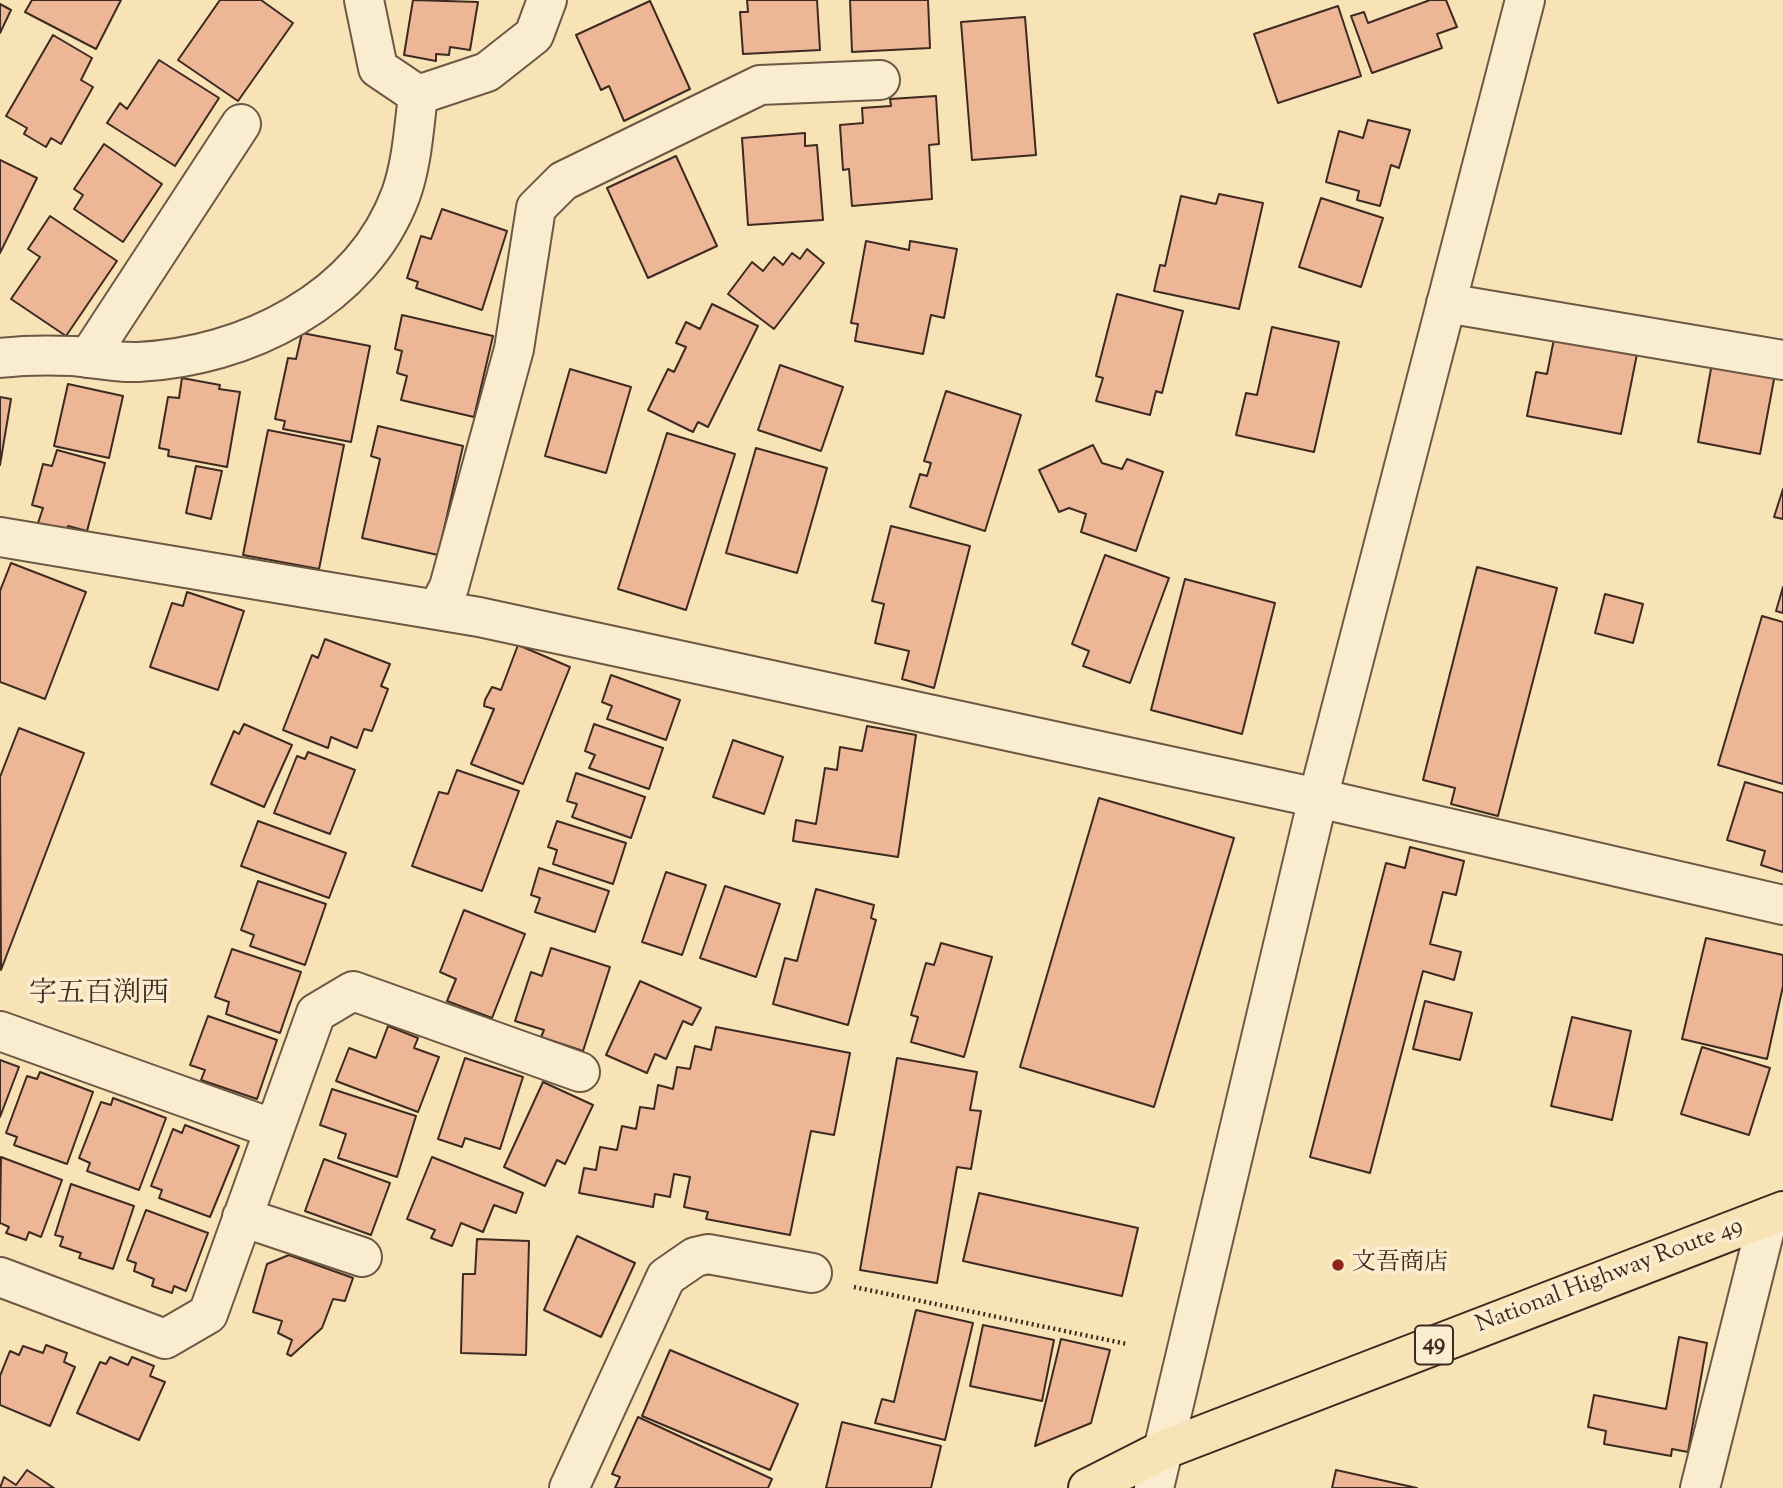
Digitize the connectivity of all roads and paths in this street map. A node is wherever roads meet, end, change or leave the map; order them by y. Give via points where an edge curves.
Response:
1 (364, 0) edge
2 (547, 0) edge
3 (1525, 0) edge
4 (880, 80) dead end
5 (418, 95) junction
6 (241, 124) dead end
7 (1446, 303) junction
8 (0, 358) edge
9 (88, 358) junction
10 (1783, 360) edge
11 (0, 537) edge
12 (437, 610) junction
13 (1318, 799) junction
14 (1783, 905) edge
15 (0, 1031) edge
16 (580, 1072) dead end
17 (274, 1129) junction
18 (1775, 1214) edge
19 (242, 1217) junction
20 (362, 1257) dead end
21 (812, 1273) joint
22 (0, 1277) edge
23 (1127, 1343) dead end
24 (1163, 1450) junction
25 (569, 1488) edge
26 (1088, 1488) edge
27 (1154, 1488) edge
28 (1700, 1488) edge

1 - 5 street via 378,68
2 - 5 street via 534,35 487,72
3 - 7 street
4 - 12 street via 760,85 563,181 540,202 532,223 514,349 449,587
5 - 9 street via 401,195 381,236 332,292 236,344 136,362
6 - 9 street
7 - 10 street
7 - 13 street
8 - 9 street
11 - 12 street
12 - 13 street via 787,681
13 - 14 street
13 - 24 street
15 - 17 street
16 - 17 street via 353,991 316,1013
17 - 19 street
18 - 24 highway, National Highway Route 49 / 49
18 - 28 street
19 - 20 street
19 - 22 street via 208,1314 165,1339
21 - 23 path via 818,1282 883,1291
21 - 25 street via 708,1254 695,1257 666,1277
24 - 26 highway, National Highway Route 49 / 49
24 - 27 street

